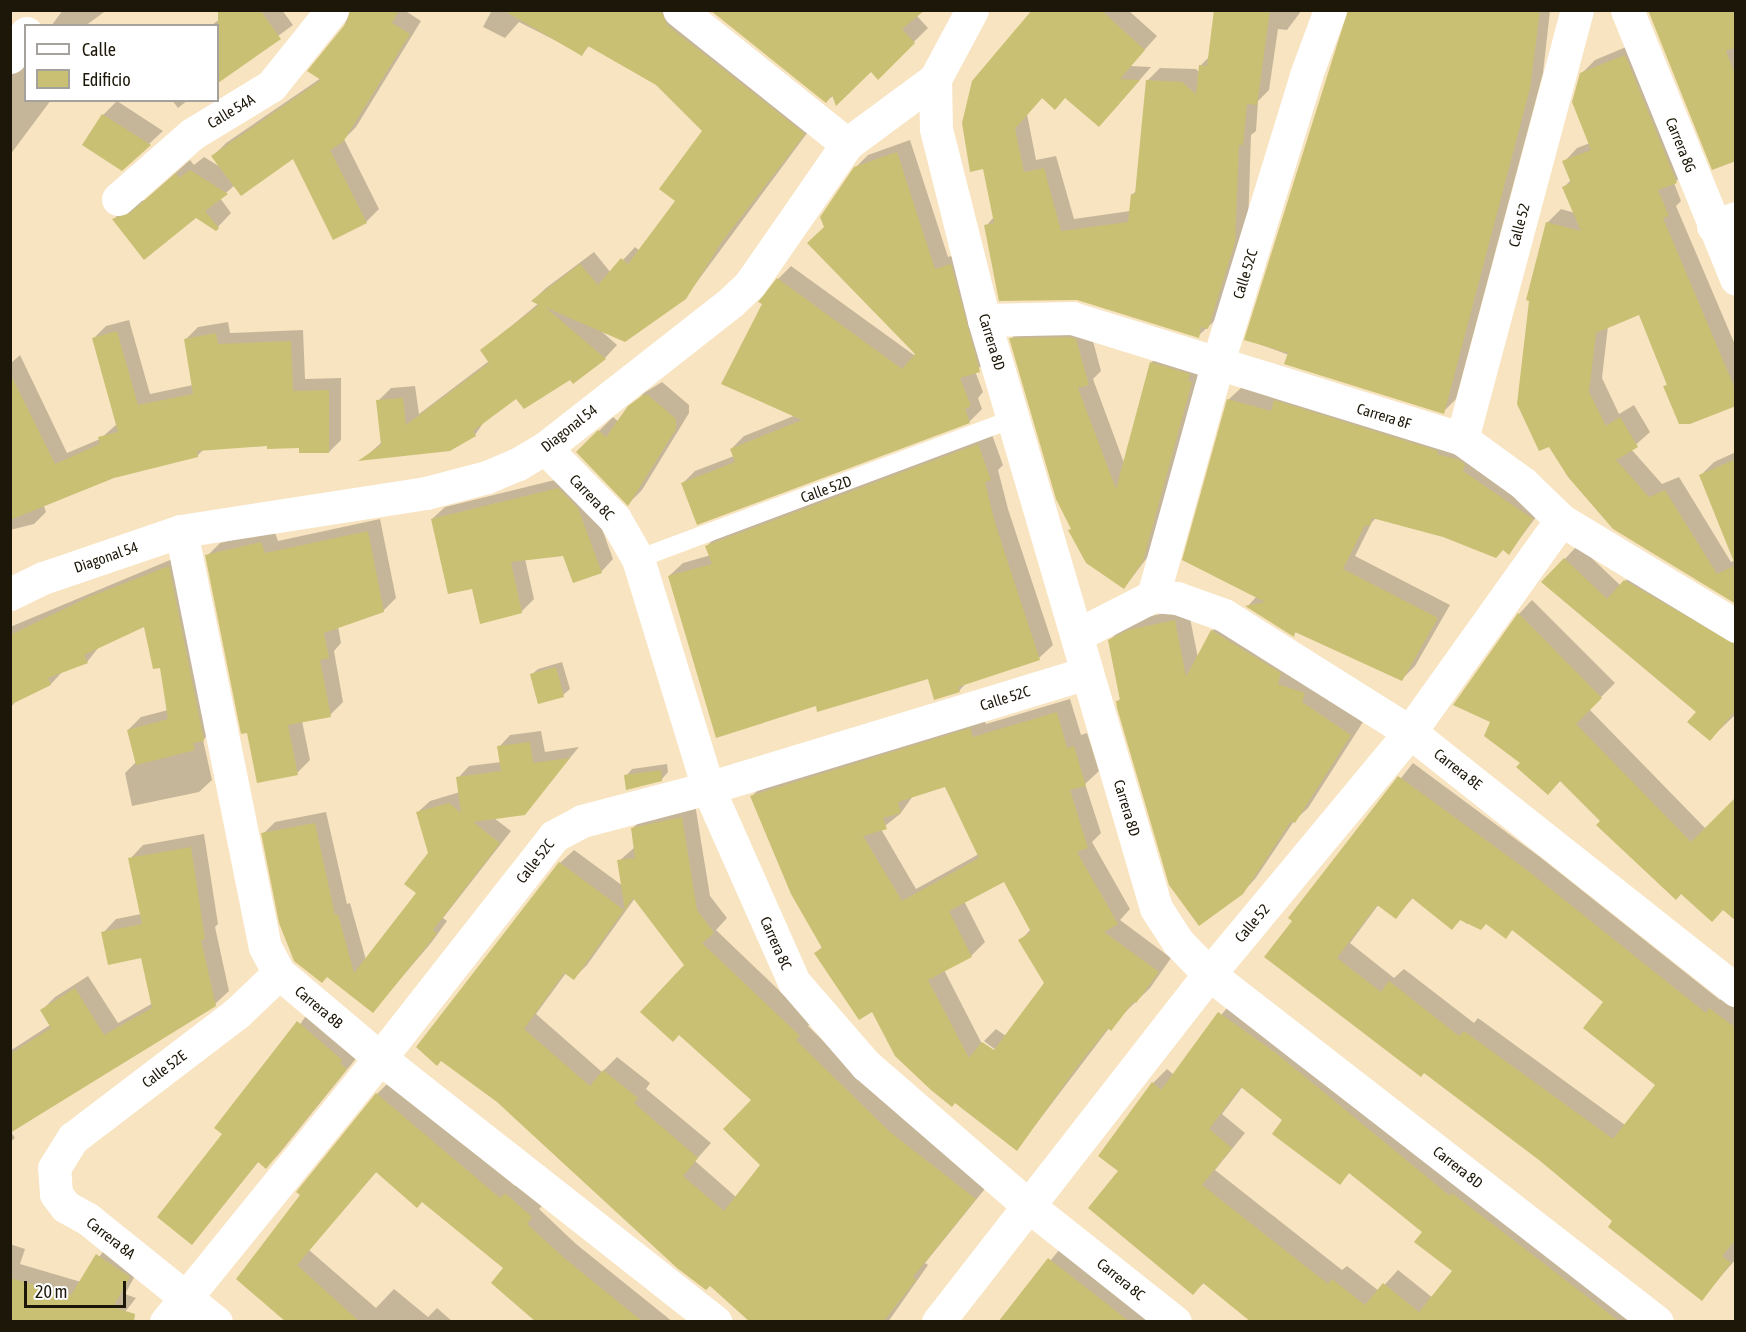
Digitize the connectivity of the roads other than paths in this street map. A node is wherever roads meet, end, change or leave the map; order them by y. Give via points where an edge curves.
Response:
1 (40, 10) edge
2 (332, 10) edge
3 (679, 10) edge
4 (972, 10) edge
5 (1330, 10) edge
6 (1577, 10) edge
7 (1628, 10) edge
8 (31, 24) edge
9 (24, 36) edge
10 (10, 57) edge
11 (935, 80) junction
12 (847, 144) junction
13 (118, 199) dead end
14 (1724, 222) edge
15 (1736, 279) edge
16 (984, 320) junction
17 (1216, 365) junction
18 (1015, 418) junction
19 (1462, 439) junction
20 (545, 448) junction
21 (1562, 520) junction
22 (181, 531) junction
23 (638, 559) junction
24 (10, 594) edge
25 (1153, 596) junction
26 (1736, 626) edge
27 (1077, 635) junction
28 (1087, 673) junction
29 (1410, 732) junction
30 (708, 788) junction
31 (279, 973) junction
32 (1209, 975) junction
33 (1736, 990) edge
34 (380, 1058) junction
35 (54, 1168) joint
36 (1030, 1207) junction
37 (177, 1310) edge
38 (216, 1322) edge
39 (716, 1322) edge
40 (938, 1322) edge
41 (1175, 1322) edge
42 (1657, 1322) edge

1 - 8 street
2 - 13 street, Calle 54A via 271,86 192,134
3 - 12 street
4 - 11 street, Diagonal 54
5 - 17 street, Calle 52C
6 - 19 street, Calle 52
7 - 14 street, Carrera 8G
9 - 10 street
11 - 12 street, Diagonal 54
11 - 16 street, Carrera 8D via 936,129
12 - 20 street, Diagonal 54 via 750,284
14 - 15 street, Carrera 8G
16 - 17 street, Carrera 8F via 1072,318
16 - 18 street, Carrera 8D
17 - 19 street, Carrera 8F
17 - 25 street, Calle 52C
18 - 23 lane, Calle 52D
18 - 27 street, Carrera 8D
19 - 21 street, Carrera 8F via 1523,483
20 - 22 street, Diagonal 54 via 487,477 426,493
20 - 23 street, Carrera 8C via 615,519
21 - 26 street, Carrera 8F
21 - 29 street, Calle 52
22 - 24 street, Diagonal 54 via 43,578
22 - 31 street, Carrera 8B via 265,947
23 - 30 street, Carrera 8C
25 - 27 street
25 - 29 street, Carrera 8E via 1177,598 1224,615
27 - 28 street, Carrera 8D
28 - 30 street, Calle 52C
28 - 32 street, Carrera 8D via 1156,908 1178,942
29 - 32 street, Calle 52
29 - 33 street, Carrera 8E
30 - 34 street, Calle 52C via 582,821 554,836
30 - 36 street, Carrera 8C via 794,982 866,1065
31 - 34 street, Carrera 8B
31 - 35 street, Calle 52E via 237,1013 73,1138
32 - 36 street, Calle 52
32 - 42 street, Carrera 8D
34 - 37 street, Calle 52C
34 - 39 street, Carrera 8B
35 - 37 street, Carrera 8A via 56,1194 66,1207 88,1219
36 - 40 street, Calle 52
36 - 41 street, Carrera 8C
37 - 38 street, Carrera 8A

